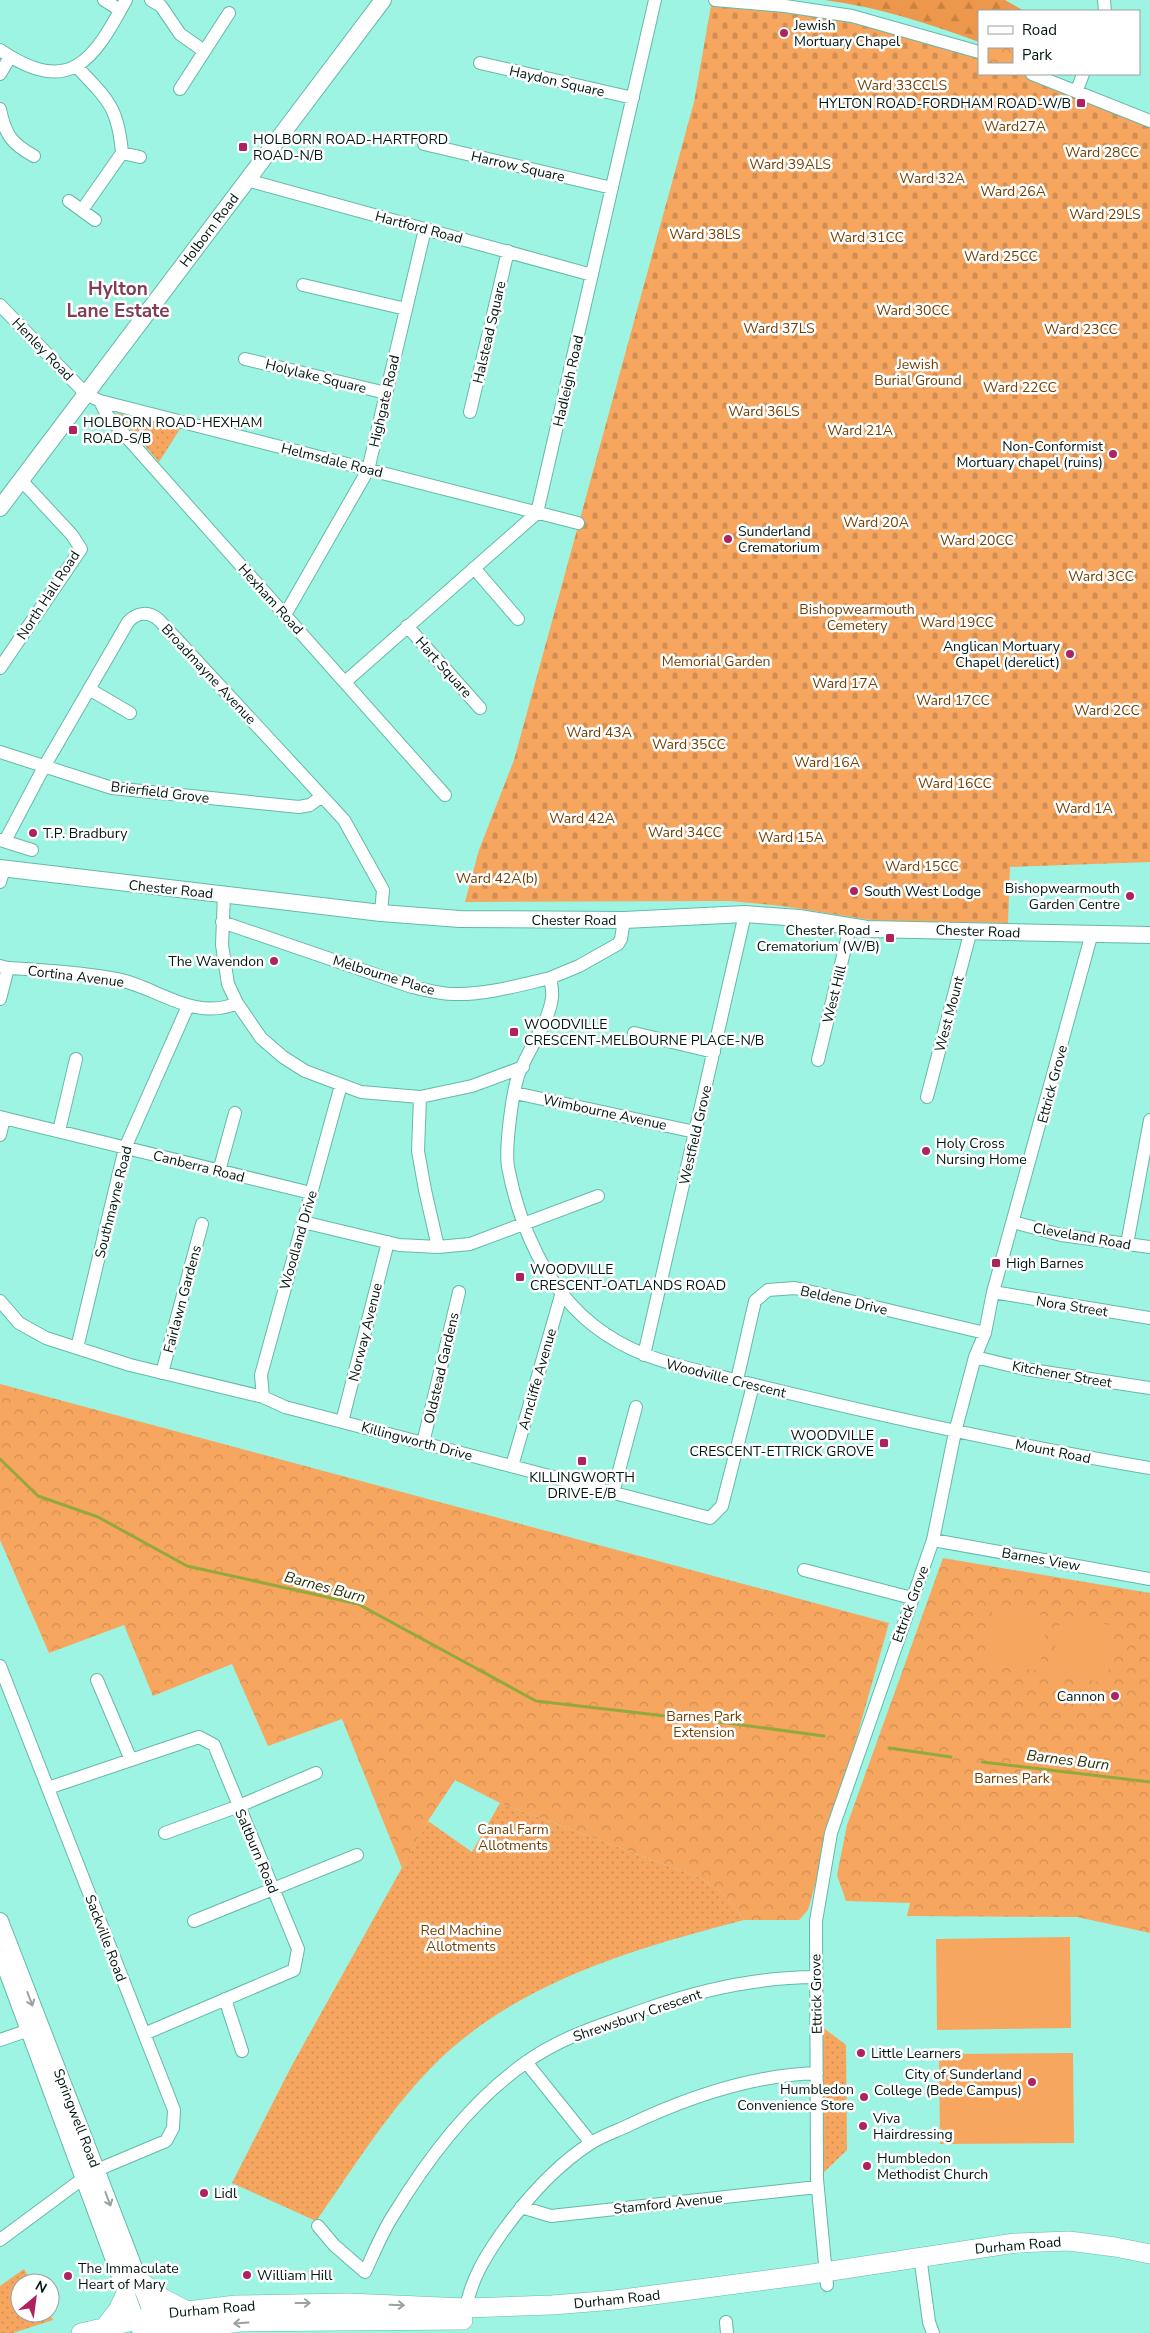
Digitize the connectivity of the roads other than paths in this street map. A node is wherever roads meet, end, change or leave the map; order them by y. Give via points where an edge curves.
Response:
1 (104, 0) edge
2 (151, 0) edge
3 (383, 0) edge
4 (655, 0) edge
5 (715, 0) edge
6 (785, 3) edge
7 (123, 5) edge
8 (229, 13) dead end
9 (204, 50) junction
10 (978, 52) edge
11 (5, 54) edge
12 (480, 63) dead end
13 (77, 66) junction
14 (0, 74) edge
15 (1035, 75) edge
16 (1083, 75) edge
17 (180, 89) dead end
18 (1076, 90) junction
19 (633, 98) junction
20 (0, 109) edge
21 (1150, 121) edge
22 (424, 144) dead end
23 (122, 152) junction
24 (34, 156) dead end
25 (140, 157) dead end
26 (247, 180) junction
27 (612, 188) junction
28 (68, 200) dead end
29 (82, 210) junction
30 (96, 220) dead end
31 (425, 229) junction
32 (508, 251) junction
33 (592, 275) junction
34 (303, 285) dead end
35 (0, 304) edge
36 (406, 309) junction
37 (245, 359) dead end
38 (386, 393) junction
39 (93, 398) junction
40 (470, 412) dead end
41 (368, 470) junction
42 (21, 480) junction
43 (0, 508) edge
44 (537, 513) junction
45 (578, 523) dead end
46 (474, 568) junction
47 (285, 615) junction
48 (518, 618) dead end
49 (407, 626) junction
50 (0, 668) edge
51 (345, 682) junction
52 (90, 689) junction
53 (480, 708) dead end
54 (130, 713) dead end
55 (0, 752) edge
56 (31, 763) junction
57 (50, 765) junction
58 (35, 786) junction
59 (445, 795) dead end
60 (322, 796) junction
61 (2, 840) edge
62 (32, 850) dead end
63 (1, 873) edge
64 (224, 894) junction
65 (381, 913) junction
66 (745, 914) junction
67 (624, 920) junction
68 (222, 922) junction
69 (850, 927) junction
70 (971, 930) junction
71 (1092, 933) junction
72 (1150, 935) edge
73 (4, 967) edge
74 (550, 978) junction
75 (0, 1000) edge
76 (237, 1003) junction
77 (188, 1006) junction
78 (634, 1032) dead end
79 (714, 1052) junction
80 (76, 1059) dead end
81 (818, 1060) dead end
82 (523, 1067) junction
83 (341, 1085) junction
84 (515, 1093) junction
85 (420, 1097) junction
86 (927, 1097) dead end
87 (235, 1113) dead end
88 (2, 1117) edge
89 (1150, 1120) edge
90 (59, 1131) junction
91 (695, 1132) junction
92 (0, 1135) edge
93 (125, 1148) junction
94 (219, 1171) junction
95 (311, 1193) junction
96 (598, 1196) dead end
97 (303, 1222) junction
98 (524, 1222) junction
99 (1013, 1222) junction
100 (202, 1224) dead end
101 (388, 1242) junction
102 (1127, 1244) junction
103 (438, 1247) junction
104 (1150, 1247) edge
105 (459, 1292) dead end
106 (562, 1292) junction
107 (994, 1292) junction
108 (0, 1301) edge
109 (1150, 1318) edge
110 (985, 1333) junction
111 (76, 1348) junction
112 (644, 1355) junction
113 (975, 1357) junction
114 (162, 1373) junction
115 (737, 1380) junction
116 (753, 1385) junction
117 (1150, 1388) edge
118 (263, 1397) junction
119 (636, 1406) dead end
120 (342, 1422) junction
121 (955, 1432) junction
122 (423, 1443) junction
123 (512, 1466) junction
124 (1150, 1468) edge
125 (613, 1493) junction
126 (933, 1540) junction
127 (804, 1570) dead end
128 (1150, 1579) edge
129 (912, 1598) junction
130 (0, 1666) edge
131 (97, 1680) dead end
132 (131, 1760) junction
133 (316, 1773) dead end
134 (48, 1788) junction
135 (239, 1806) junction
136 (165, 1833) dead end
137 (357, 1855) dead end
138 (273, 1889) junction
139 (0, 1921) edge
140 (194, 1922) dead end
141 (0, 1952) edge
142 (816, 1977) junction
143 (225, 1999) junction
144 (35, 2028) junction
145 (144, 2034) junction
146 (0, 2040) edge
147 (242, 2051) dead end
148 (526, 2062) junction
149 (817, 2073) junction
150 (591, 2143) junction
151 (91, 2174) junction
152 (817, 2187) junction
153 (520, 2207) junction
154 (318, 2226) dead end
155 (0, 2240) edge
156 (1150, 2254) edge
157 (921, 2262) junction
158 (1150, 2266) edge
159 (826, 2279) junction
160 (140, 2281) junction
161 (126, 2293) junction
162 (466, 2308) junction
163 (348, 2319) edge
164 (189, 2324) edge
165 (105, 2327) junction
166 (151, 2328) edge
167 (81, 2333) edge
168 (933, 2333) edge

1 - 7 street
2 - 9 street via 161,6 180,34
3 - 26 main road, Holborn Road
4 - 19 street, Hadleigh Road
5 - 6 street
6 - 10 street via 852,16
7 - 13 street via 99,47
8 - 9 street
9 - 17 street
11 - 13 street via 42,71 60,72
11 - 14 street
12 - 19 street, Haydon Square
13 - 23 street via 110,103 120,128
15 - 18 street
16 - 18 street
18 - 21 street
19 - 27 street, Hadleigh Road
20 - 24 street via 3,124 15,145
22 - 27 street, Harrow Square
23 - 25 street
23 - 29 street
26 - 31 street, Hartford Road
26 - 39 main road, Holborn Road
27 - 33 street, Hadleigh Road
28 - 29 street
29 - 30 street
31 - 32 street, Hartford Road
31 - 36 street, Highgate Road
32 - 33 street, Hartford Road
32 - 40 street, Halstead Square
33 - 44 street, Hadleigh Road
34 - 36 street
35 - 39 street, Henley Road
36 - 38 street, Highgate Road
37 - 38 street, Holylake Square
38 - 41 street, Highgate Road
39 - 41 street, Helmsdale Road
39 - 42 main road, Holborn Road
39 - 47 street, Hexham Road
41 - 44 street, Helmsdale Road
41 - 47 street, Highgate Road
42 - 43 main road, Holborn Road
42 - 50 street, North Hall Road via 72,534 81,549
44 - 45 street, Helmsdale Road
44 - 46 street
46 - 48 street
46 - 49 street
47 - 51 street, Hexham Road
49 - 51 street
49 - 53 street, Hart Square
51 - 59 street, Hexham Road
52 - 54 street
52 - 57 street, Broadmayne Avenue
52 - 60 street, Broadmayne Avenue via 131,619 145,614 155,616
55 - 56 street, Brierfield Grove
56 - 57 street, Brierfield Grove
56 - 58 street
57 - 58 street, Broadmayne Avenue
57 - 60 street, Brierfield Grove via 112,788 299,807 310,805
58 - 61 street, Broadmayne Avenue
60 - 65 street, Broadmayne Avenue via 344,820 383,890
61 - 62 street
63 - 64 main road, Chester Road
64 - 65 main road, Chester Road
64 - 68 street
65 - 67 main road, Chester Road via 460,919
66 - 67 main road, Chester Road
66 - 69 main road, Chester Road via 799,918
66 - 79 street, Westfield Grove
67 - 74 street via 622,939 618,944
68 - 74 street, Melbourne Place via 434,992 473,993
68 - 76 street via 224,964 228,984
69 - 70 main road, Chester Road
69 - 81 street, West Hill
70 - 71 main road, Chester Road
70 - 86 street, West Mount
71 - 72 main road, Chester Road
71 - 99 street, Ettrick Grove
73 - 75 street
73 - 77 street, Cortina Avenue via 112,978
74 - 82 street, Woodville Crescent via 551,1005
76 - 77 street, Cortina Avenue via 214,1010
76 - 83 street via 261,1038 283,1057 305,1071
77 - 93 street, Southmayne Road
78 - 79 street
79 - 91 street, Westfield Grove
80 - 90 street
82 - 84 street, Woodville Crescent
82 - 85 street via 472,1086
83 - 85 street via 361,1092
83 - 95 street, Woodland Drive
84 - 91 street, Wimbourne Avenue
84 - 98 street, Woodville Crescent via 508,1164
85 - 103 street via 418,1150
87 - 94 street
88 - 90 street, Canberra Road
88 - 92 street
89 - 102 street
90 - 93 street, Canberra Road
91 - 112 street, Westfield Grove
93 - 94 street, Canberra Road
93 - 111 street, Southmayne Road
94 - 95 street, Canberra Road
95 - 97 street, Woodland Drive
96 - 98 street
97 - 101 street
97 - 118 street, Woodland Drive via 261,1375
98 - 103 street via 470,1244
98 - 106 street, Woodville Crescent via 544,1270
99 - 102 street, Cleveland Road via 1061,1235
99 - 107 street, Ettrick Grove
100 - 114 street, Fairlawn Gardens
101 - 103 street
101 - 120 street, Norway Avenue
102 - 104 street, Cleveland Road
105 - 122 street, Oldstead Gardens
106 - 112 street, Woodville Crescent via 590,1324
106 - 123 street, Arncliffe Avenue
107 - 109 street, Nora Street
107 - 110 street, Ettrick Grove
108 - 111 street, Killingworth Drive via 19,1323 46,1338
110 - 113 street, Ettrick Grove
110 - 115 street, Beldene Drive via 795,1288 768,1290 755,1302
111 - 114 street, Killingworth Drive
112 - 115 street, Woodville Crescent via 672,1366
113 - 117 street, Kitchener Street via 1025,1369
113 - 121 street, Ettrick Grove
114 - 118 street, Killingworth Drive
115 - 116 street, Woodville Crescent
116 - 121 street, Woodville Crescent
116 - 125 street, Killingworth Drive via 722,1506 710,1518
118 - 120 street, Killingworth Drive via 285,1407
119 - 125 street
120 - 122 street, Killingworth Drive
121 - 124 street, Mount Road
121 - 126 street, Ettrick Grove
122 - 123 street, Killingworth Drive
123 - 125 street, Killingworth Drive
126 - 128 street, Barnes View
126 - 129 street, Ettrick Grove
127 - 129 street
129 - 142 street, Ettrick Grove via 831,1833 816,1921
130 - 134 street, Sackville Road
131 - 132 street
132 - 134 street, Saltburn Road
132 - 135 street, Saltburn Road via 200,1737 214,1745
133 - 135 street
134 - 145 street, Sackville Road
135 - 136 street
135 - 138 street, Saltburn Road
137 - 138 street
138 - 140 street
138 - 143 street, Saltburn Road via 298,1949 294,1970
139 -> 144 main road, Springwell Road
141 - 144 main road, Springwell Road
142 - 148 street, Shrewsbury Crescent via 782,1977 730,1984 680,1998 584,2030
142 - 149 street, Ettrick Grove
143 - 145 street, Saltburn Road
143 - 147 street
144 - 146 street
144 - 151 main road, Springwell Road
145 - 151 street, Sackville Road via 174,2110 173,2128 166,2141
148 - 150 street
148 - 154 street, Shrewsbury Crescent via 490,2090 442,2144 393,2215 365,2272 346,2257
149 - 150 street via 761,2079 693,2098
149 - 152 street, Ettrick Grove
150 - 153 street via 551,2175
151 - 155 street, Sackville Road
151 -> 160 main road, Springwell Road
151 - 161 main road, Springwell Road
152 - 153 street, Stamford Avenue via 551,2216
152 - 159 street, Ettrick Grove
153 - 162 street via 477,2272
156 - 157 highway, Durham Road via 1069,2241 1015,2243
157 - 158 highway, Durham Road via 1060,2253
157 - 159 highway, Durham Road
157 - 168 street
159 - 162 highway, Durham Road via 615,2300
159 - 163 highway, Durham Road via 617,2311 552,2317
160 - 164 highway
160 - 166 main road, Springwell Road
161 - 165 highway
161 - 166 main road, Springwell Road
163 -> 162 highway, Durham Road
163 - 164 highway, Durham Road via 236,2305
164 - 166 highway, Durham Road
165 - 166 highway, Durham Road
165 - 167 highway, Durham Road

